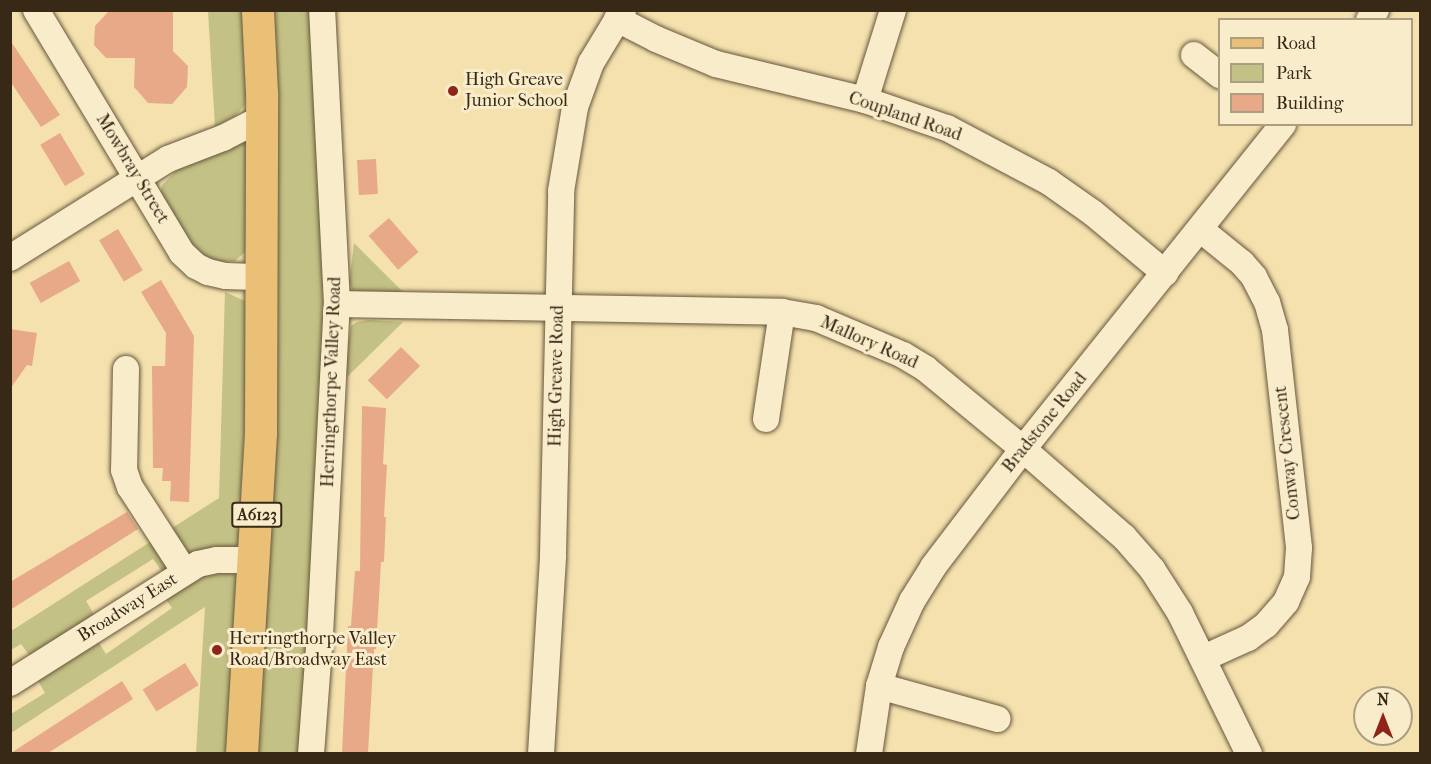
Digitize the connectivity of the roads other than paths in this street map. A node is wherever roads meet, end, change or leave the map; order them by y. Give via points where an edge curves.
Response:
1 (258, 10) edge
2 (322, 10) edge
3 (893, 10) edge
4 (46, 14) edge
5 (620, 15) edge
6 (1194, 55) dead end
7 (1218, 73) edge
8 (865, 100) junction
9 (262, 118) junction
10 (1282, 126) edge
11 (139, 179) junction
12 (1200, 229) junction
13 (10, 258) edge
14 (1165, 273) junction
15 (262, 277) junction
16 (337, 304) junction
17 (559, 307) junction
18 (782, 312) junction
19 (126, 369) dead end
20 (766, 420) dead end
21 (1023, 449) junction
22 (255, 560) junction
23 (186, 572) junction
24 (1204, 658) junction
25 (10, 682) edge
26 (879, 686) junction
27 (997, 719) dead end
28 (242, 753) edge
29 (311, 753) edge
30 (541, 753) edge
31 (869, 753) edge
32 (1249, 753) edge

1 - 9 main road, A6123
2 - 16 street, Herringthorpe Valley Road
3 - 8 street
4 - 11 street, Mowbray Street
5 - 8 street, Coupland Road via 656,39 716,64
5 - 17 street, High Greave Road via 591,63 568,137 561,192
6 - 7 street
8 - 14 street, Coupland Road via 947,128 1048,182 1093,213
9 - 11 street via 168,159
9 - 15 main road, A6123
10 - 12 street, Bradstone Road
11 - 13 street
11 - 15 street, Mowbray Street via 182,253 196,266 226,276
12 - 14 street, Bradstone Road
12 - 24 street, Conway Crescent via 1242,263 1268,302 1275,330 1299,548 1297,577 1286,602 1248,638
14 - 21 street, Bradstone Road
15 - 22 main road, A6123
16 - 17 street, Mallory Road
16 - 29 street, Herringthorpe Valley Road
17 - 18 street, Mallory Road
17 - 30 street, High Greave Road via 553,555
18 - 20 street
18 - 21 street, Mallory Road via 816,318 926,369
19 - 23 street via 124,470 130,487
21 - 24 street, Mallory Road via 1131,545 1152,569
21 - 26 street, Bradstone Road via 912,601
22 - 23 street, Broadway East via 207,561
22 - 28 main road, A6123
23 - 25 street, Broadway East
24 - 32 street, Mallory Road
26 - 27 street
26 - 31 street, Bradstone Road

